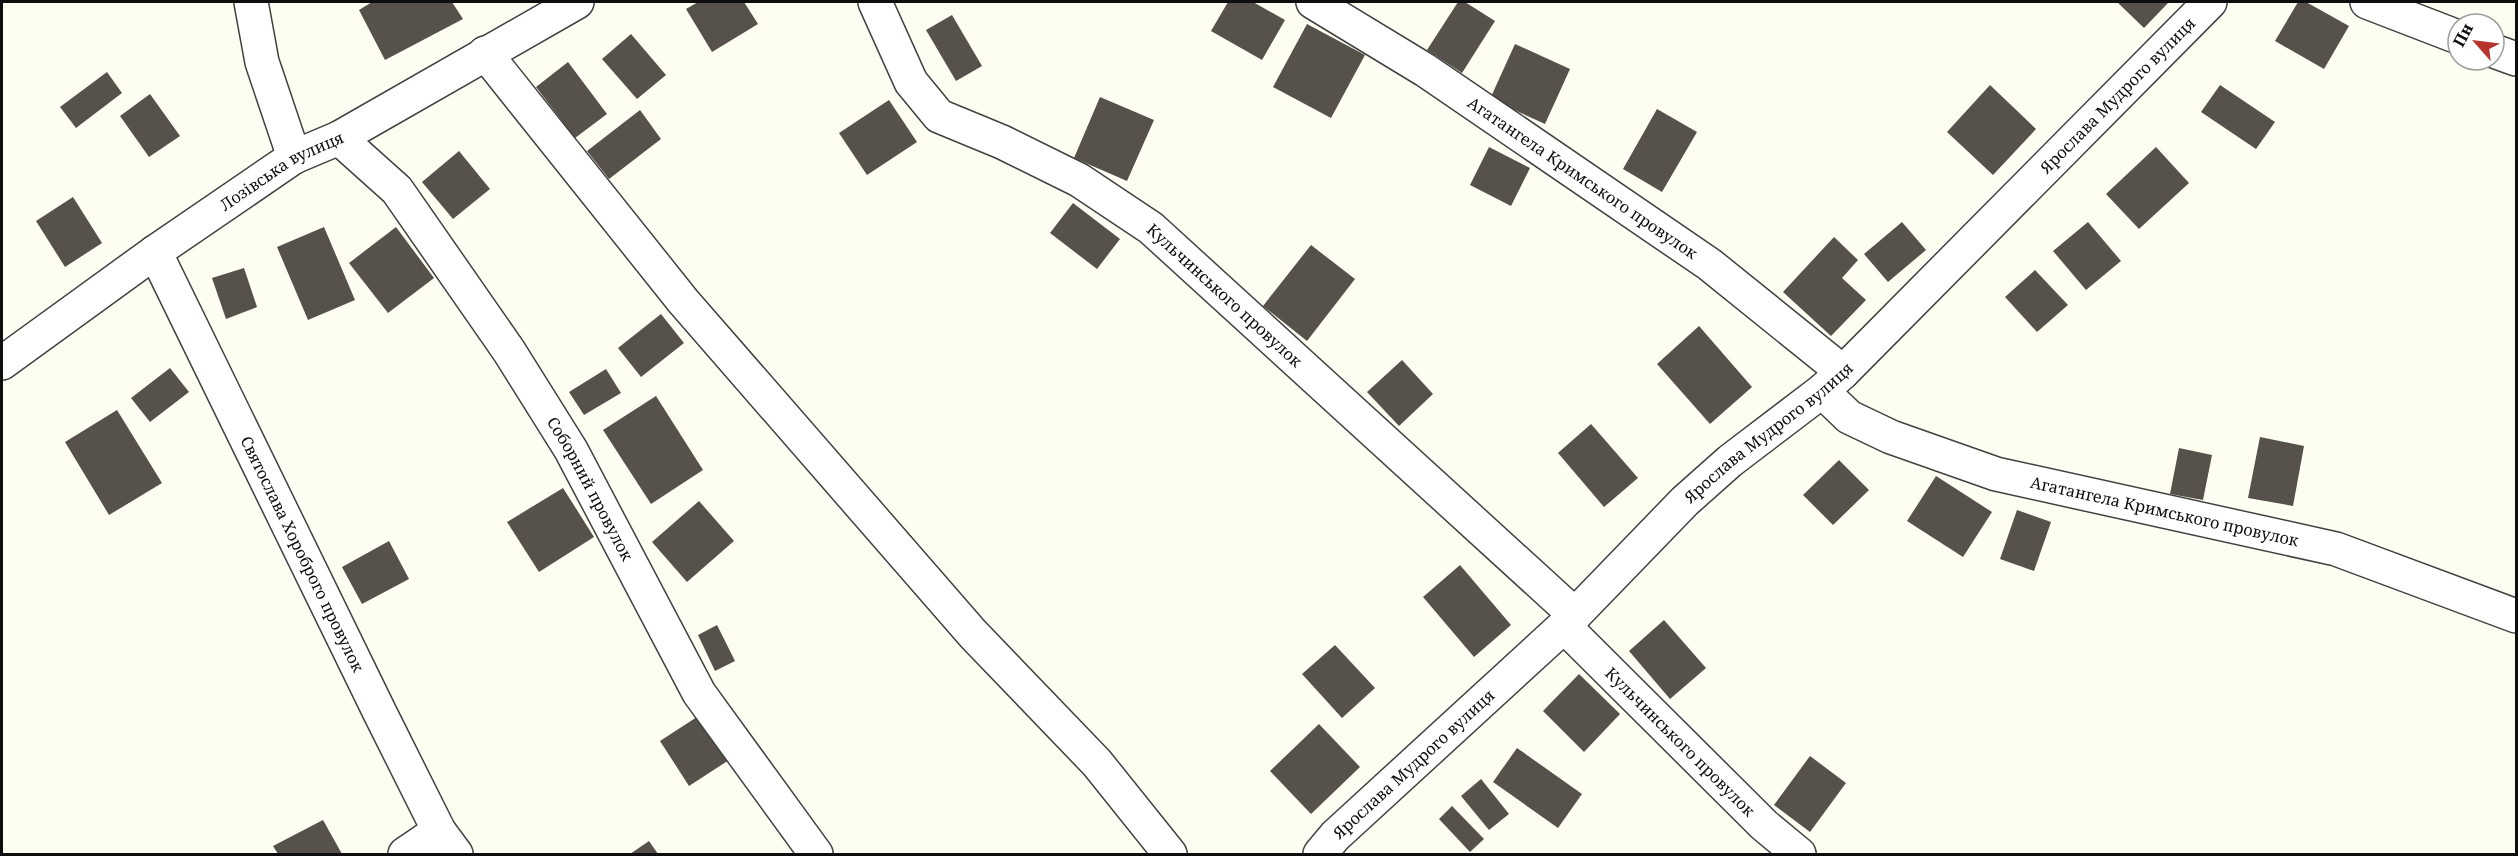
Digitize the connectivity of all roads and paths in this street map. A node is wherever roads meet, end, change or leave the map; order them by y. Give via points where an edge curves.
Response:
1 (251, 2) edge
2 (577, 2) edge
3 (875, 2) edge
4 (1313, 2) edge
5 (2210, 2) edge
6 (2367, 2) edge
7 (2446, 32) edge
8 (485, 53) junction
9 (339, 138) junction
10 (294, 158) junction
11 (155, 252) junction
12 (2, 363) edge
13 (1832, 382) junction
14 (2517, 615) edge
15 (1569, 621) junction
16 (448, 843) edge
17 (405, 855) edge
18 (816, 855) edge
19 (1170, 855) edge
20 (1320, 855) edge
21 (1799, 855) edge

1 - 10 street via 262,62
2 - 8 street, Лозівська вулиця
3 - 15 street, Кульчинського провулок via 910,82 939,116 1079,180 1151,228
4 - 13 street, Агатангела Кримського провулок via 1425,70 1709,264
5 - 13 street, Ярослава Мудрого вулиця
6 - 7 street
8 - 9 street, Лозівська вулиця
8 - 19 street via 683,301 973,634 1097,763
9 - 10 street, Лозівська вулиця
9 - 18 street, Соборний провулок via 397,190 509,351 571,450 699,693
10 - 11 street, Лозівська вулиця
11 - 12 street, Лозівська вулиця
11 - 16 street, Святослава Хороброго провулок
13 - 14 street, Агатангела Кримського провулок via 1850,417 1891,437 1996,474 2336,549
13 - 15 street, Ярослава Мудрого вулиця via 1685,501
15 - 20 street, Ярослава Мудрого вулиця via 1335,836
15 - 21 street, Кульчинського провулок via 1764,825
16 - 17 street

